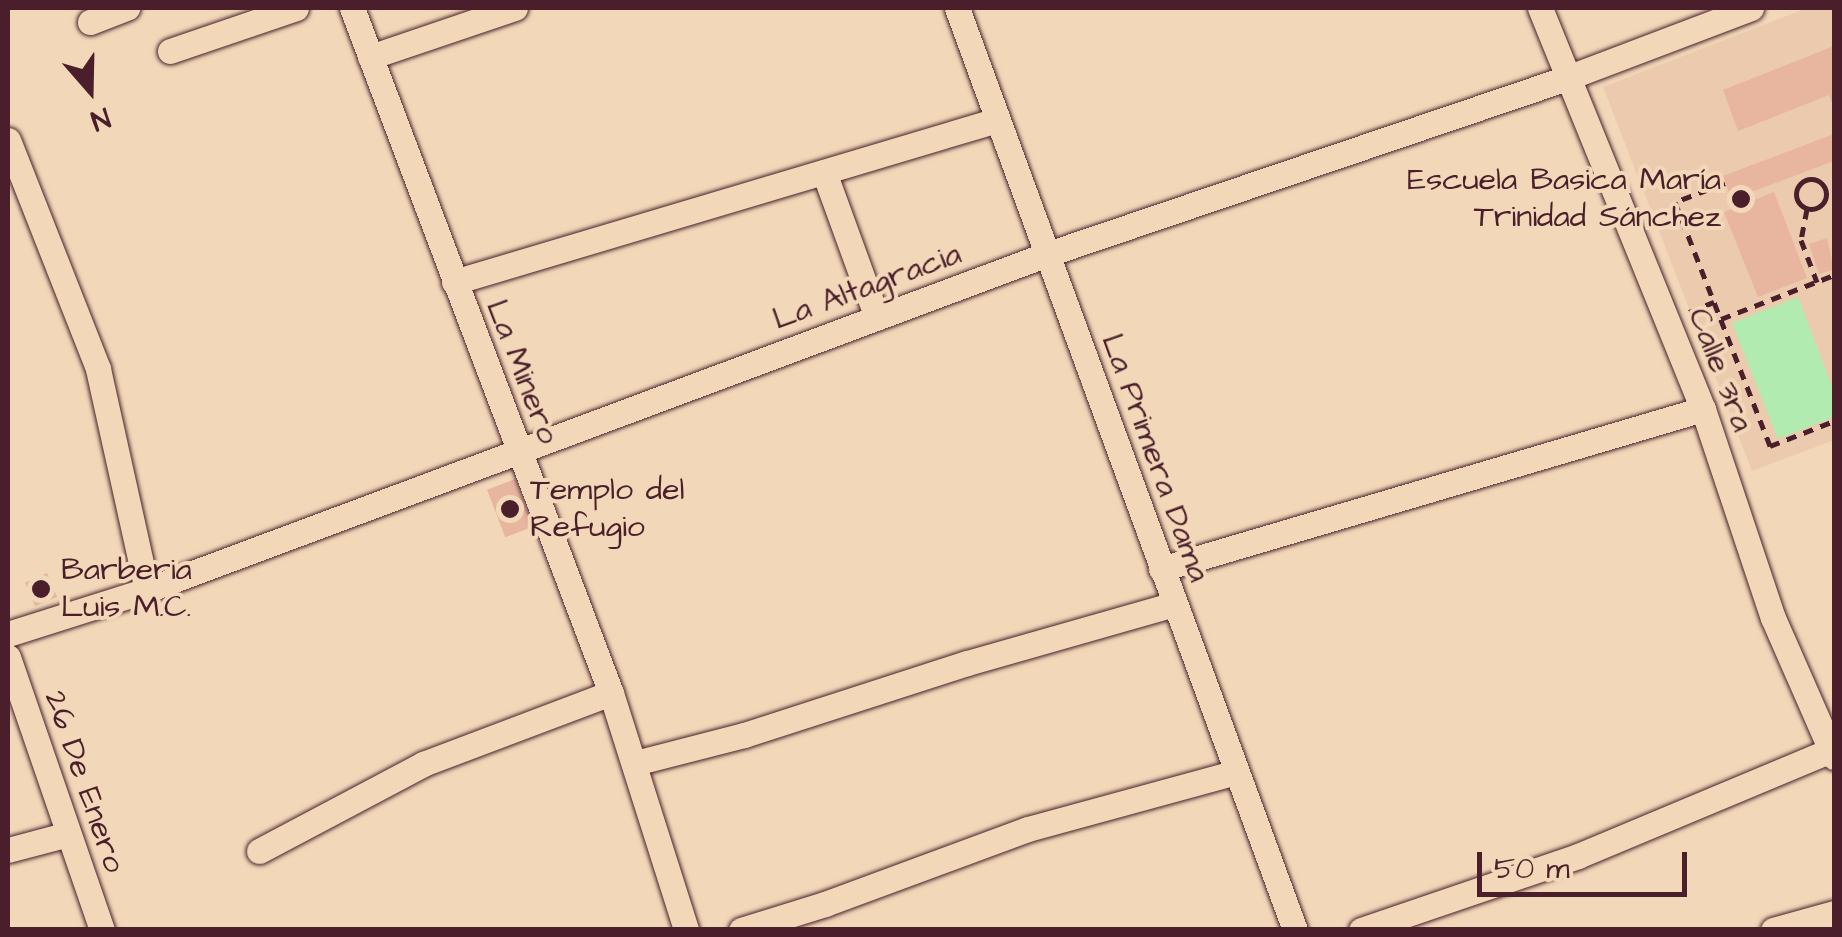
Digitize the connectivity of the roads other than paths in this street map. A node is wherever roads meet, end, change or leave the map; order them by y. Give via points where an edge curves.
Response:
1 (127, 8) edge
2 (296, 8) edge
3 (352, 8) edge
4 (514, 8) edge
5 (957, 8) edge
6 (1540, 8) edge
7 (1751, 8) edge
8 (90, 22) dead end
9 (170, 51) dead end
10 (370, 57) junction
11 (1567, 78) junction
12 (997, 120) junction
13 (9, 147) edge
14 (824, 172) junction
15 (1045, 255) junction
16 (454, 282) junction
17 (877, 318) junction
18 (1703, 409) junction
19 (517, 452) junction
20 (1160, 569) junction
21 (148, 590) junction
22 (1174, 604) junction
23 (8, 634) edge
24 (8, 656) edge
25 (611, 693) junction
26 (1833, 754) edge
27 (635, 764) junction
28 (1236, 772) junction
29 (68, 834) junction
30 (8, 850) edge
31 (259, 851) dead end
32 (1834, 913) edge
33 (102, 930) edge
34 (686, 930) edge
35 (740, 930) edge
36 (1295, 930) edge
37 (1361, 930) edge
38 (1773, 930) edge

1 - 8 street
2 - 9 street
3 - 10 street, La Minero
4 - 10 street
5 - 12 street, La Primera Dama
6 - 11 street, Calle 3ra
7 - 11 street, La Altagracia
10 - 16 street, La Minero
11 - 15 street, La Altagracia
11 - 18 street, Calle 3ra
12 - 14 street
12 - 15 street, La Primera Dama
13 - 21 street via 98,369
14 - 16 street
14 - 17 street
15 - 17 street, La Altagracia
15 - 20 street, La Primera Dama
16 - 19 street, La Minero
17 - 19 street, La Altagracia
18 - 20 street
18 - 26 street, Calle 3ra via 1773,618
19 - 21 street, La Altagracia
19 - 25 street, La Minero
20 - 22 street, La Primera Dama
21 - 23 street, La Altagracia
22 - 27 street
22 - 28 street, La Primera Dama
24 - 29 street, 26 De Enero
25 - 27 street, La Minero
25 - 31 street via 423,764
26 - 37 street via 1578,856
27 - 34 street, La Minero
28 - 35 street via 1028,830
28 - 36 street, La Primera Dama
29 - 30 street
29 - 33 street, 26 De Enero
32 - 38 street

